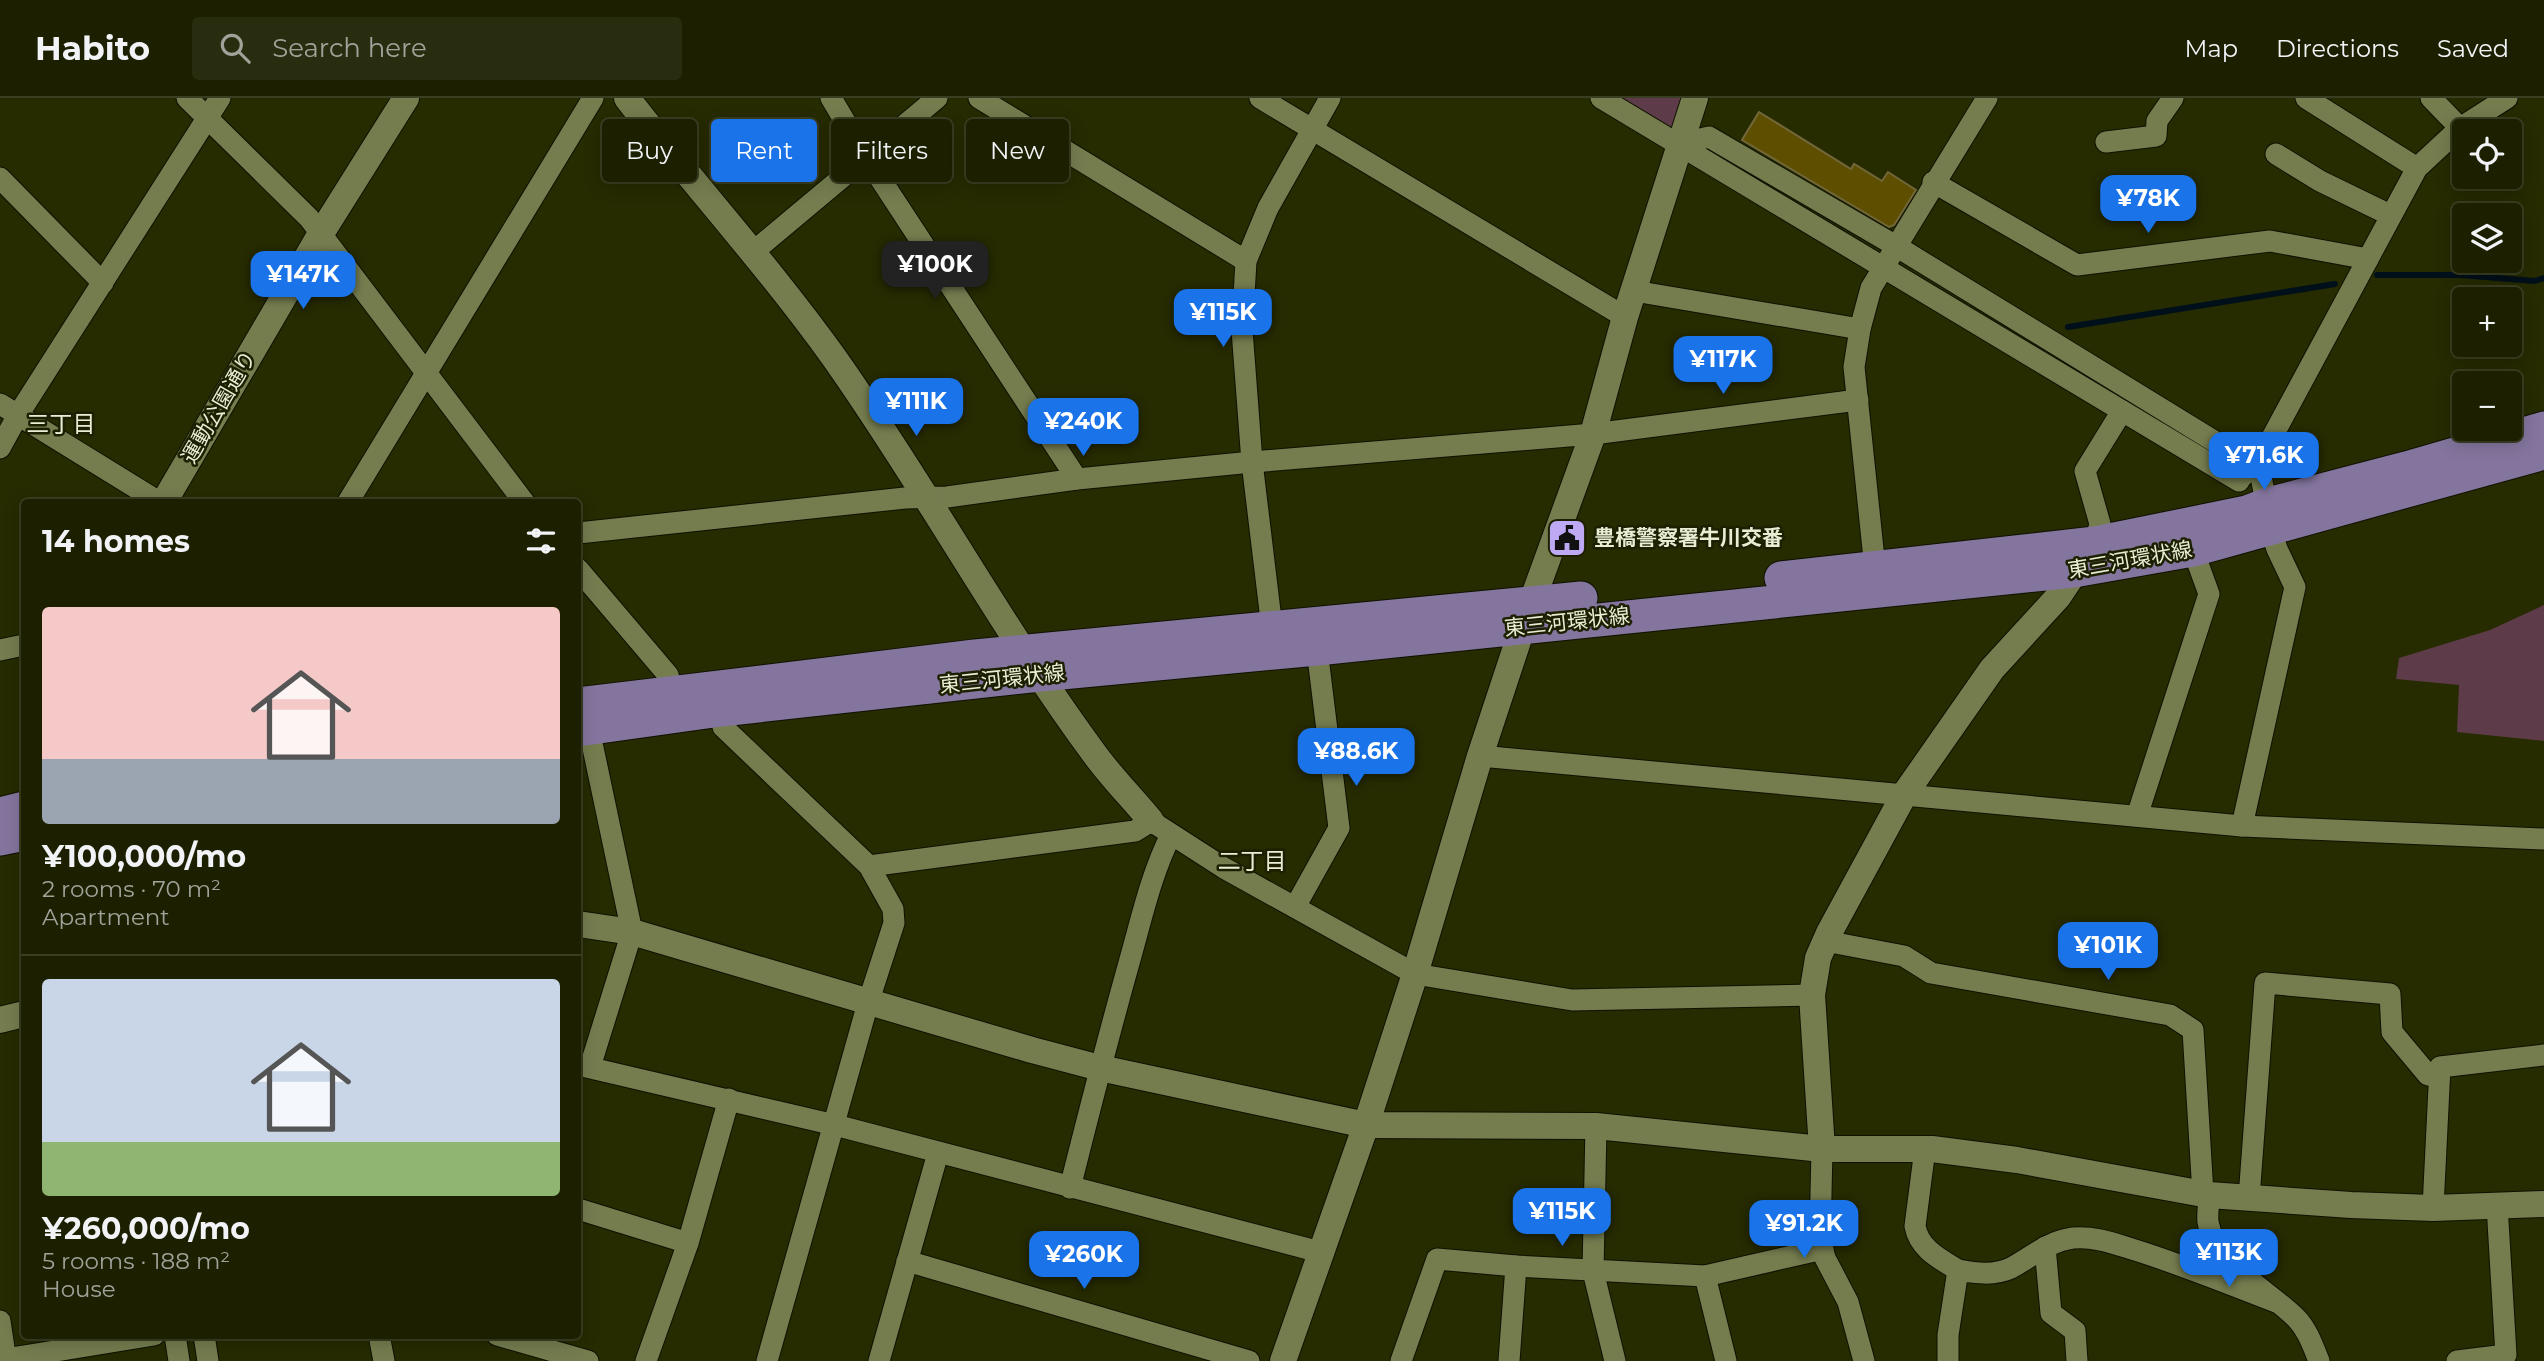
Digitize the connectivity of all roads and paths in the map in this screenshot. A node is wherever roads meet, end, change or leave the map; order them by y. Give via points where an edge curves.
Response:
1 (187, 98) edge
2 (220, 98) edge
3 (406, 98) edge
4 (593, 98) edge
5 (627, 98) edge
6 (831, 98) edge
7 (937, 98) edge
8 (979, 98) edge
9 (1260, 98) edge
10 (1331, 98) edge
11 (1601, 98) edge
12 (1695, 98) edge
13 (1987, 98) edge
14 (2173, 98) edge
15 (2306, 98) edge
16 (2431, 98) edge
17 (2507, 98) edge
18 (207, 119) junction
19 (843, 119) edge
20 (912, 119) edge
21 (2474, 119) edge
22 (2452, 120) edge
23 (1312, 130) junction
24 (2452, 135) edge
25 (2106, 142) dead end
26 (1679, 144) junction
27 (2276, 154) dead end
28 (2417, 168) junction
29 (0, 178) edge
30 (836, 182) edge
31 (882, 182) edge
32 (1933, 182) junction
33 (2390, 215) junction
34 (320, 235) junction
35 (1896, 246) junction
36 (753, 252) junction
37 (2368, 259) junction
38 (1246, 261) junction
39 (1884, 266) junction
40 (103, 283) junction
41 (1634, 291) junction
42 (1625, 317) junction
43 (1860, 329) junction
44 (425, 374) junction
45 (1858, 400) junction
46 (9, 410) edge
47 (2122, 411) junction
48 (2544, 428) edge
49 (1593, 434) junction
50 (0, 448) edge
51 (2544, 453) edge
52 (1252, 462) junction
53 (1077, 479) junction
54 (2257, 491) junction
55 (928, 498) junction
56 (157, 499) edge
57 (164, 499) edge
58 (350, 499) edge
59 (522, 499) edge
60 (581, 533) edge
61 (2095, 543) junction
62 (2193, 550) junction
63 (2074, 571) junction
64 (581, 573) edge
65 (1876, 580) junction
66 (1527, 614) junction
67 (1272, 628) junction
68 (21, 646) edge
69 (1317, 649) junction
70 (0, 650) edge
71 (1033, 663) junction
72 (672, 692) junction
73 (721, 710) junction
74 (581, 721) edge
75 (1480, 756) junction
76 (1904, 795) junction
77 (21, 809) edge
78 (0, 814) edge
79 (2137, 816) junction
80 (2242, 826) junction
81 (1161, 828) junction
82 (21, 835) edge
83 (0, 839) edge
84 (2544, 839) edge
85 (869, 866) junction
86 (1295, 907) junction
87 (581, 924) edge
88 (632, 932) junction
89 (1825, 941) junction
90 (1415, 974) junction
91 (1812, 995) junction
92 (868, 1003) junction
93 (21, 1015) edge
94 (0, 1020) edge
95 (2544, 1055) edge
96 (584, 1066) edge
97 (1100, 1068) junction
98 (2439, 1077) junction
99 (729, 1099) junction
100 (835, 1125) junction
101 (1366, 1125) junction
102 (1597, 1126) junction
103 (1822, 1149) junction
104 (1925, 1149) junction
105 (938, 1153) junction
106 (1070, 1188) junction
107 (2206, 1194) junction
108 (2249, 1198) junction
109 (2544, 1203) edge
110 (2497, 1205) junction
111 (2433, 1208) junction
112 (581, 1210) edge
113 (688, 1243) junction
114 (2045, 1247) junction
115 (1823, 1249) junction
116 (1320, 1252) junction
117 (907, 1261) junction
118 (1516, 1266) junction
119 (1958, 1270) junction
120 (1593, 1271) junction
121 (1705, 1276) junction
122 (2276, 1302) junction
123 (0, 1321) edge
124 (130, 1339) edge
125 (176, 1339) edge
126 (205, 1339) edge
127 (380, 1339) edge
128 (511, 1339) edge
129 (4, 1360) edge
130 (179, 1361) edge
131 (208, 1361) edge
132 (384, 1361) edge
133 (588, 1361) edge
134 (646, 1361) edge
135 (767, 1361) edge
136 (879, 1361) edge
137 (1249, 1361) edge
138 (1283, 1361) edge
139 (1401, 1361) edge
140 (1509, 1361) edge
141 (1615, 1361) edge
142 (1726, 1361) edge
143 (1864, 1361) edge
144 (1948, 1361) edge
145 (2077, 1361) edge
146 (2319, 1361) edge
147 (2457, 1361) edge

1 - 18 street
2 - 18 street
3 - 34 street, 運動公園通り
4 - 44 street
5 - 36 street
6 - 19 street
7 - 20 street
8 - 38 street
9 - 23 street
10 - 23 street
11 - 26 street
12 - 26 street
13 - 32 street
14 - 25 street via 2157,121 2156,135
15 - 28 street
16 - 22 street
17 - 21 street
18 - 34 street via 309,218
18 - 40 street
23 - 38 street via 1268,208
23 - 42 street
24 - 28 street
26 - 35 street via 1709,137
26 - 39 street
26 - 41 street
27 - 33 street
28 - 33 street
29 - 40 street
30 - 36 street
31 - 53 street
32 - 35 street
32 - 37 street via 2077,264 2270,241
33 - 37 street
34 - 44 street
34 - 57 street, 運動公園通り
35 - 39 street
35 - 54 street
36 - 55 street via 834,358
37 - 54 street
38 - 52 street via 1242,330
39 - 43 street via 1871,288
39 - 47 street
40 - 46 street
41 - 42 street
41 - 43 street
42 - 49 street
43 - 45 street via 1854,367
44 - 58 street
44 - 59 street
45 - 49 street
45 - 65 street
46 - 50 street
46 - 56 street
47 - 54 street
47 - 61 street via 2085,471 2100,524
48 - 54 main road, 東三河環状線 via 2406,468
49 - 52 street
49 - 66 street
51 - 54 main road, 東三河環状線
52 - 53 street
52 - 67 street
53 - 55 street
54 - 61 main road, 東三河環状線
54 - 62 main road, 東三河環状線
54 - 80 street via 2295,586
55 - 60 street
55 - 71 street
61 - 63 street
61 - 65 main road, 東三河環状線
62 - 63 main road, 東三河環状線
62 - 79 street via 2209,594
63 - 65 main road, 東三河環状線
63 - 76 street via 2058,597 1992,669
64 - 72 street via 668,675
65 - 66 main road, 東三河環状線
66 - 67 main road, 東三河環状線
66 - 69 main road, 東三河環状線
66 - 75 street
67 - 71 main road, 東三河環状線
68 - 70 street
69 - 71 main road, 東三河環状線
69 - 86 street via 1339,828
71 - 72 main road, 東三河環状線
71 - 73 main road, 東三河環状線
71 - 81 street via 1097,757
72 - 74 main road, 東三河環状線
73 - 74 main road, 東三河環状線
73 - 85 street via 723,727
74 - 88 street
75 - 76 street
75 - 90 street
76 - 79 street
76 - 89 street
77 - 78 main road
79 - 80 street
80 - 84 street
81 - 85 street
81 - 86 street
81 - 97 street via 1163,850
82 - 83 main road
85 - 92 street via 893,909 894,923
86 - 90 street
87 - 88 street
88 - 92 street
88 - 96 street
89 - 91 street
89 - 107 street via 1904,957 1931,973 2170,1015 2193,1030
90 - 91 street via 1572,1000
90 - 101 street
91 - 103 street
92 - 97 street
92 - 100 street
93 - 94 street
95 - 98 street via 2440,1067
96 - 99 street
97 - 101 street
97 - 106 street
98 - 108 street via 2428,1075 2392,1032 2390,994 2265,983
98 - 111 street
99 - 100 street
99 - 113 street
100 - 105 street
100 - 135 street
101 - 102 street
101 - 116 street
102 - 103 street
102 - 120 street
103 - 104 street
103 - 115 street
104 - 107 street via 2017,1160
104 - 119 street via 1917,1236
105 - 106 street
105 - 117 street
106 - 116 street
107 - 108 street
107 - 122 street via 2208,1223 2217,1246
108 - 111 street
109 - 110 street
110 - 111 street
110 - 147 street via 2506,1355
112 - 113 street
113 - 134 street
114 - 119 street via 2010,1269 1994,1273
114 - 122 street via 2071,1238 2096,1238
114 - 145 street via 2051,1313 2075,1331
115 - 121 street
115 - 143 street via 1849,1302
116 - 138 street
117 - 136 street
117 - 137 street
118 - 120 street
118 - 139 street via 1437,1259
118 - 140 street
119 - 144 street
120 - 121 street
120 - 141 street
121 - 142 street
122 - 146 street via 2297,1319
123 - 129 street
124 - 129 street
125 - 130 street
126 - 131 street
127 - 132 street
128 - 133 street

